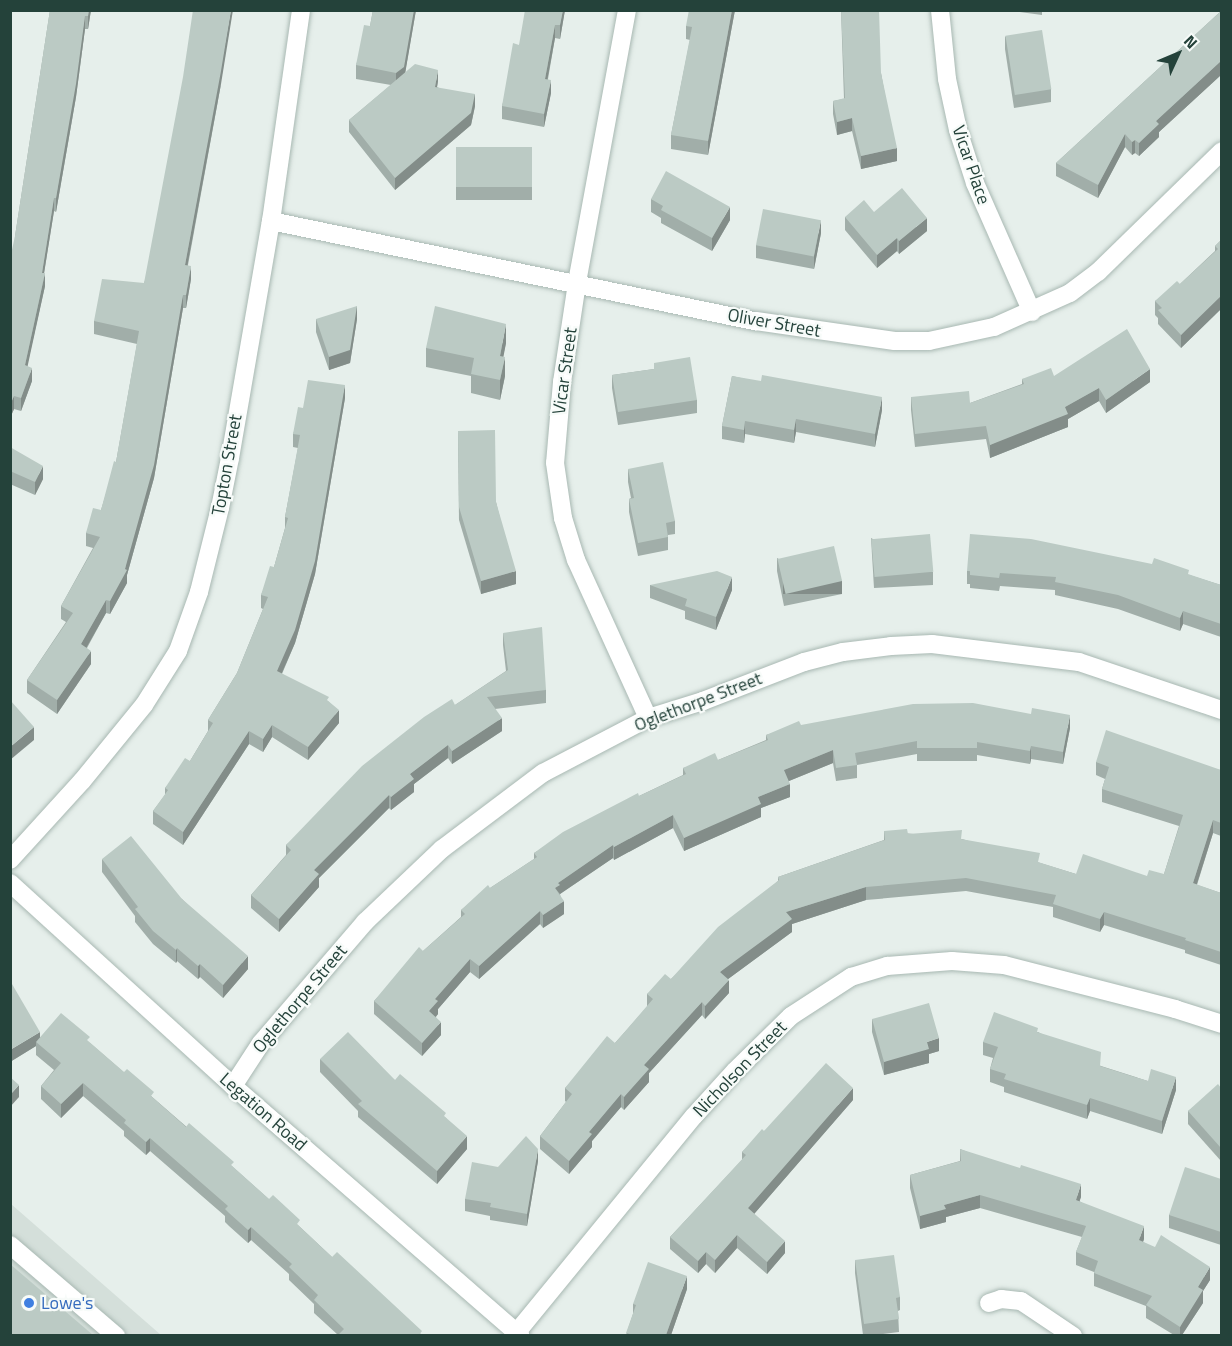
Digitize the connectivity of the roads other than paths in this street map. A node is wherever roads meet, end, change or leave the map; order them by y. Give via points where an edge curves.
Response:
1 (301, 10) edge
2 (627, 10) edge
3 (940, 10) edge
4 (1221, 151) edge
5 (271, 221) junction
6 (577, 283) junction
7 (1032, 312) junction
8 (1221, 710) edge
9 (648, 718) junction
10 (10, 860) edge
11 (10, 883) edge
12 (1221, 1024) edge
13 (232, 1086) junction
14 (10, 1245) edge
15 (989, 1303) dead end
16 (519, 1334) edge
17 (116, 1335) edge
18 (1073, 1335) edge

1 - 5 street, Topton Street
2 - 6 street, Vicar Street
3 - 7 street, Vicar Place via 947,79 958,130 975,183
4 - 7 street, Oliver Street via 1098,272 1070,293
5 - 6 street, Oliver Street
5 - 10 street, Topton Street via 220,508 199,592 178,651 144,705
6 - 7 street, Oliver Street via 756,321 895,341 964,335
6 - 9 street, Vicar Street via 562,382 555,463 557,487 576,560
8 - 9 street, Oglethorpe Street via 1079,662 932,644 862,650 804,662
9 - 13 street, Oglethorpe Street via 543,773 442,849 364,922 261,1043
11 - 13 street, Legation Road
12 - 16 street, Nicholson Street via 1004,965 952,961 887,966 851,976 791,1016 735,1071 694,1116
13 - 16 street, Legation Road
14 - 17 street
15 - 18 street via 1001,1299 1021,1301

